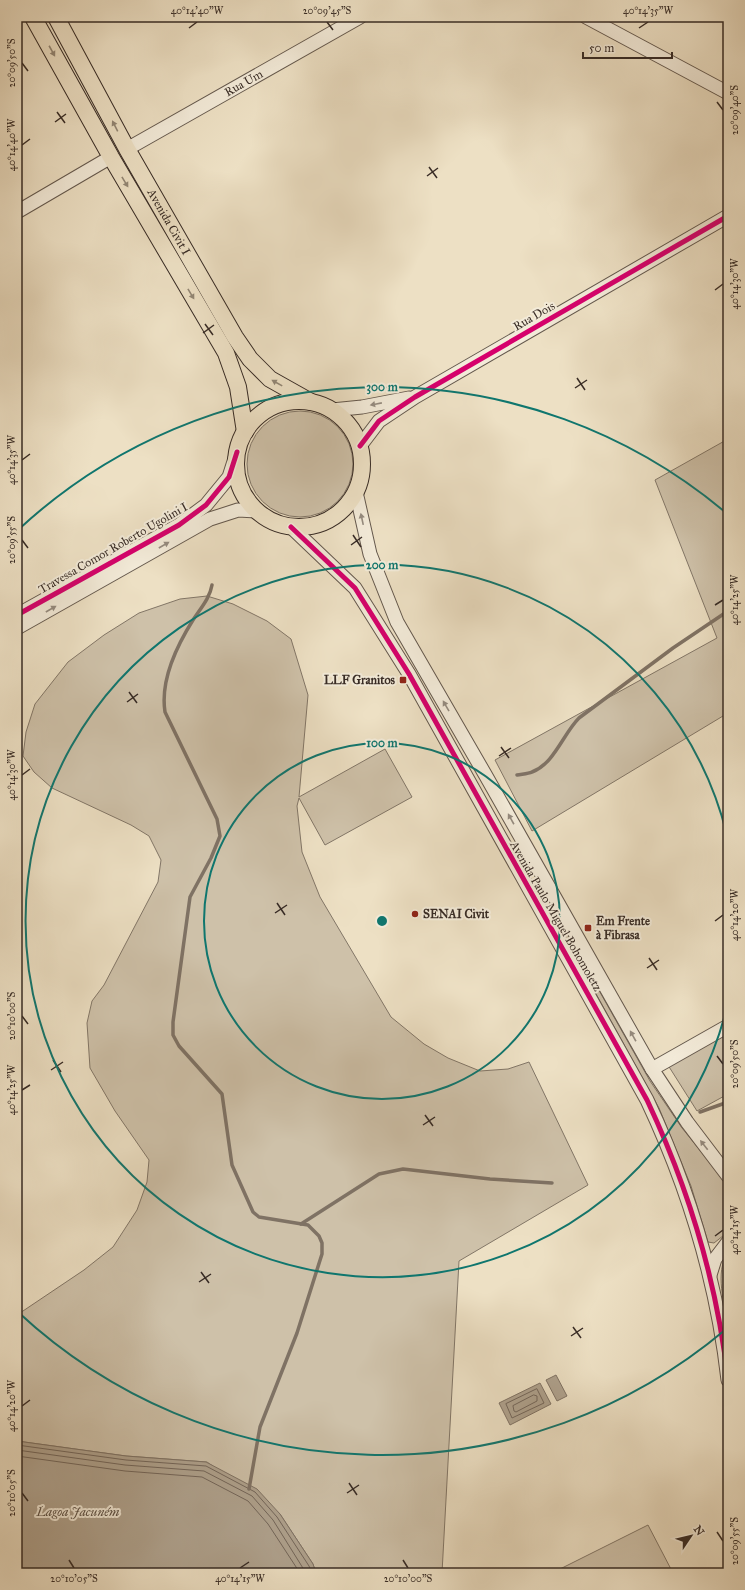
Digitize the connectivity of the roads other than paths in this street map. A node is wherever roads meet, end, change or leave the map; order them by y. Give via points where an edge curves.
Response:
1 (33, 17) edge
2 (56, 17) edge
3 (360, 17) edge
4 (586, 17) edge
5 (728, 92) edge
6 (127, 149) junction
7 (110, 157) junction
8 (17, 212) edge
9 (728, 216) edge
10 (414, 397) junction
11 (311, 402) junction
12 (332, 410) junction
13 (245, 432) junction
14 (360, 446) junction
15 (237, 452) junction
16 (356, 492) junction
17 (257, 511) junction
18 (291, 527) junction
19 (17, 615) edge
20 (17, 628) edge
21 (728, 1026) edge
22 (652, 1069) junction
23 (728, 1176) edge
24 (728, 1242) edge
25 (710, 1275) junction
26 (727, 1356) edge
27 (728, 1380) edge

1 -> 7 main road, Avenida Civit I
6 -> 2 main road, Avenida Civit I
3 - 6 street, Rua Um
4 - 5 street
11 -> 6 main road, Avenida Civit I via 270,379 250,359
7 - 8 street
7 -> 13 main road, Avenida Civit I via 226,352 238,387
9 - 10 street, Rua Dois
10 -> 12 street, Rua Dois
10 - 14 street, Rua Dois via 379,421
11 - 12 main road
11 - 13 main road via 292,401 273,406 257,417
12 - 14 main road via 346,421
13 - 15 main road
14 - 16 main road via 363,469
15 - 17 main road via 236,468 240,484 247,499
15 - 19 street, Travessa Comor Roberto Ugolini I via 229,477 206,505 184,521
16 - 18 main road via 347,507 329,520 309,527
22 -> 16 street, Avenida Paulo Miguel Bohomoletz via 397,622 370,554
17 - 18 main road via 273,522
20 -> 17 street, Travessa Comor Roberto Ugolini I via 210,519 238,510
18 - 25 street, Avenida Paulo Miguel Bohomoletz via 356,588 409,674 622,1053 647,1100 675,1164
21 - 22 street
23 -> 22 street, Avenida Paulo Miguel Bohomoletz via 687,1122
24 - 25 street via 715,1259
25 - 26 street, Avenida Paulo Miguel Bohomoletz
26 - 27 street, Avenida Paulo Miguel Bohomoletz

